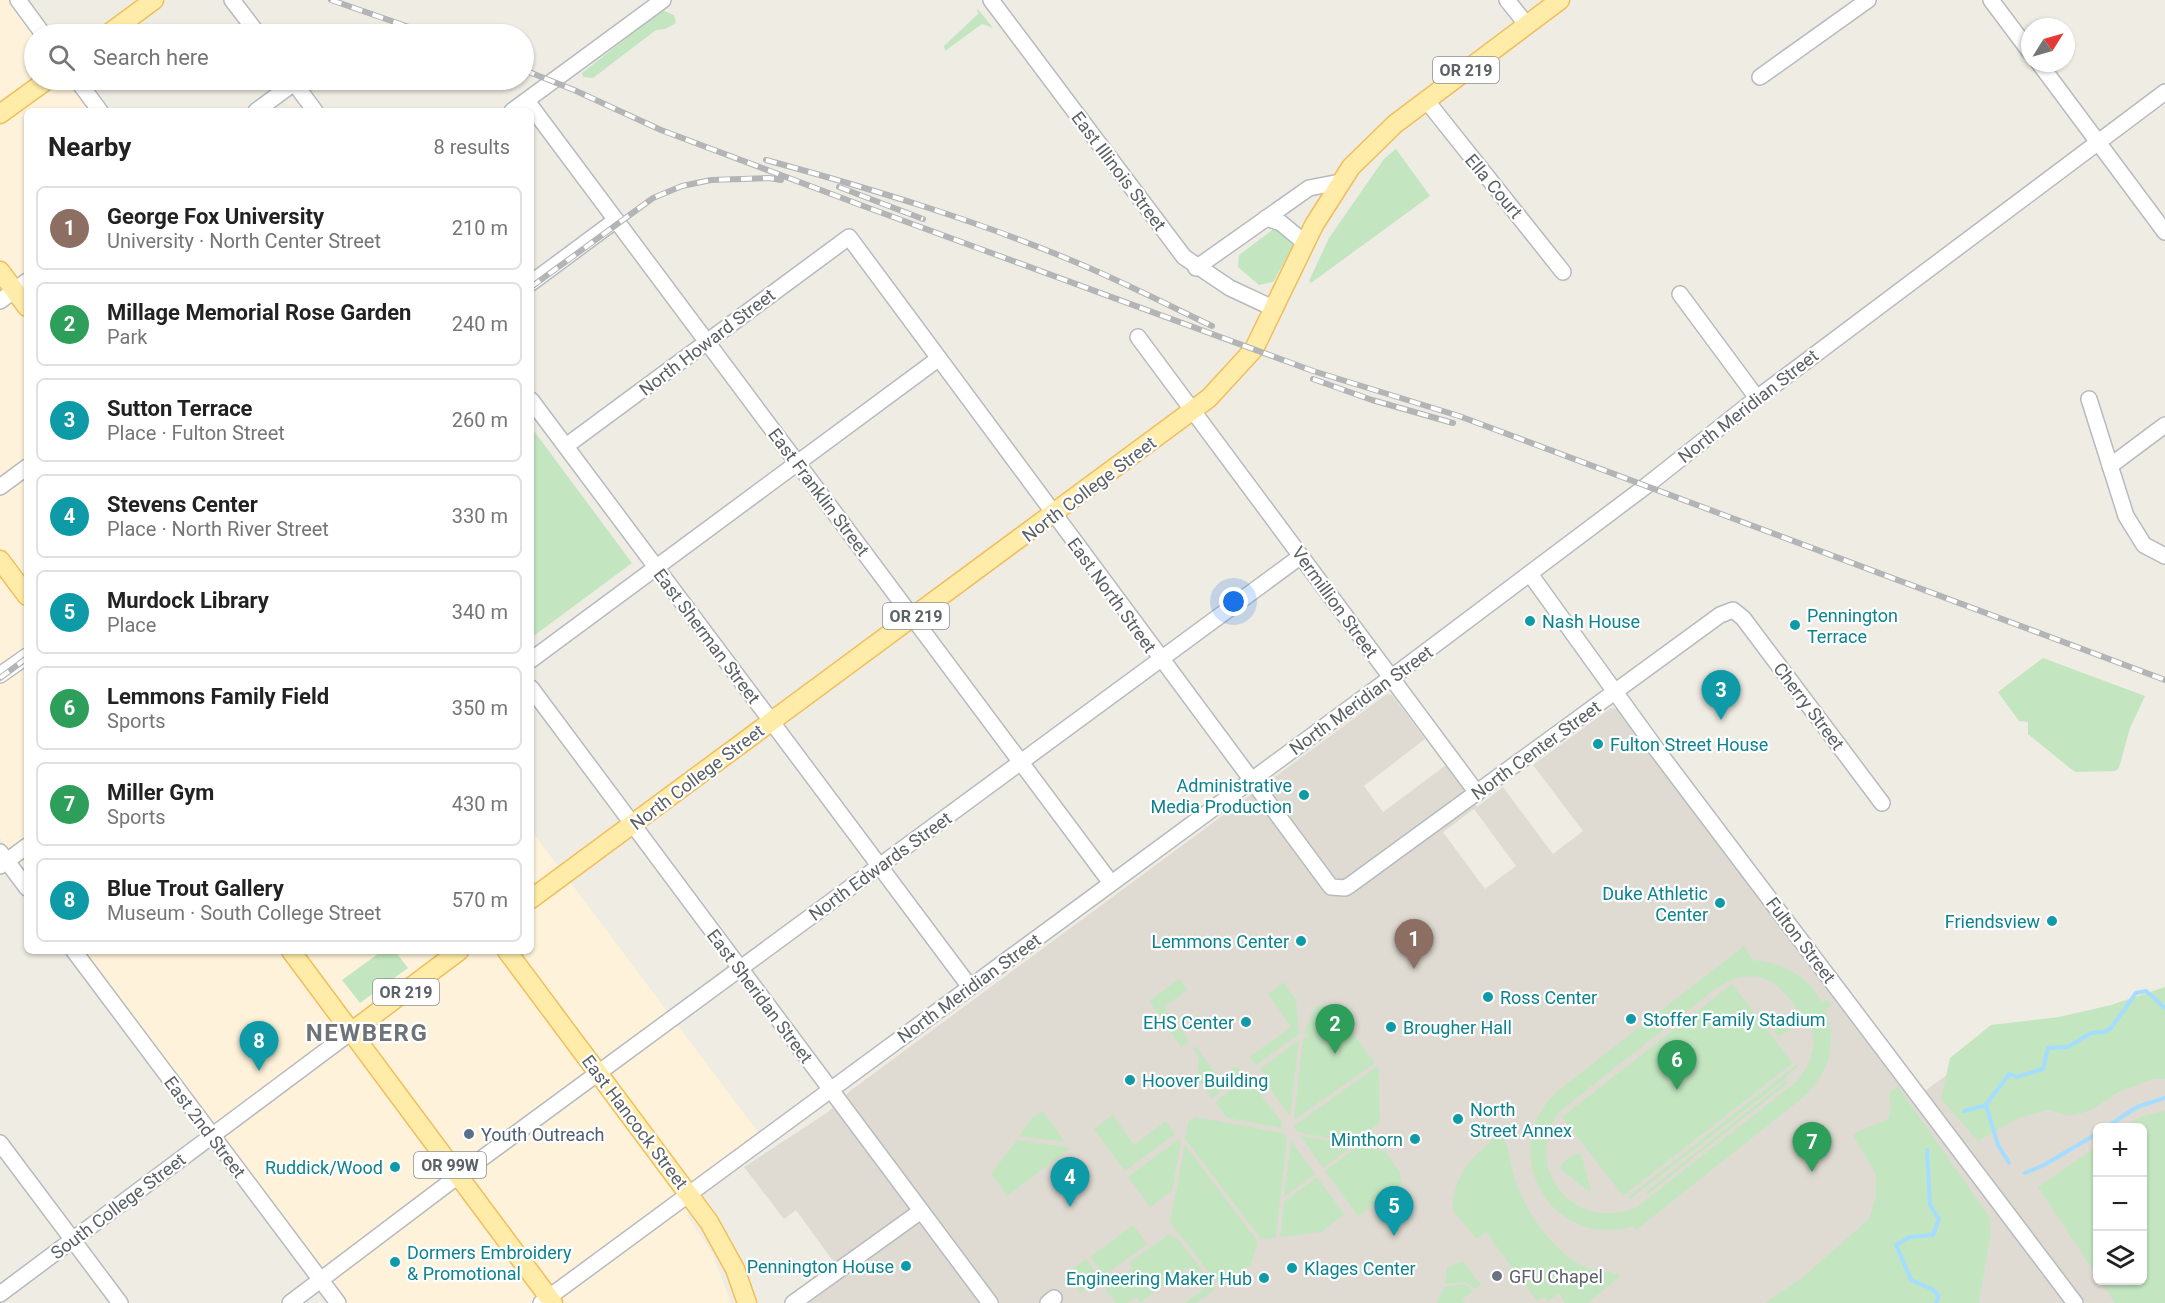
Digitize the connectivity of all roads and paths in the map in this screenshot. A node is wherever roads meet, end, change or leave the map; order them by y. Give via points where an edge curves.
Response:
1 (18, 0) edge
2 (154, 0) edge
3 (232, 0) edge
4 (663, 0) edge
5 (991, 0) edge
6 (1508, 0) edge
7 (1560, 0) edge
8 (1868, 0) edge
9 (1991, 0) edge
10 (36, 24) edge
11 (122, 24) edge
12 (250, 24) edge
13 (1527, 25) junction
14 (2021, 40) edge
15 (2046, 72) edge
16 (1760, 77) dead end
17 (33, 90) edge
18 (84, 90) edge
19 (282, 90) edge
20 (300, 90) edge
21 (2165, 92) edge
22 (1426, 100) junction
23 (526, 101) junction
24 (98, 108) edge
25 (260, 108) edge
26 (313, 108) edge
27 (516, 108) edge
28 (531, 108) edge
29 (534, 112) edge
30 (0, 114) edge
31 (2098, 142) junction
32 (1340, 182) junction
33 (1266, 218) junction
34 (616, 220) junction
35 (2165, 232) edge
36 (849, 237) joint
37 (1305, 243) junction
38 (1196, 268) junction
39 (0, 271) edge
40 (1563, 272) dead end
41 (534, 281) edge
42 (14, 291) edge
43 (1680, 294) dead end
44 (24, 303) edge
45 (1275, 309) junction
46 (1138, 337) dead end
47 (707, 342) junction
48 (938, 359) junction
49 (1757, 398) junction
50 (2089, 399) dead end
51 (534, 404) edge
52 (1193, 411) junction
53 (2165, 425) edge
54 (566, 446) junction
55 (797, 463) junction
56 (2110, 466) junction
57 (24, 469) edge
58 (0, 487) edge
59 (1053, 515) junction
60 (1302, 556) junction
61 (2165, 556) edge
62 (0, 560) edge
63 (656, 567) junction
64 (1530, 574) junction
65 (24, 592) edge
66 (1733, 610) joint
67 (913, 618) junction
68 (24, 658) edge
69 (534, 658) edge
70 (1160, 660) junction
71 (0, 675) edge
72 (1391, 678) junction
73 (534, 692) edge
74 (1615, 692) junction
75 (771, 722) junction
76 (1021, 762) junction
77 (1250, 781) junction
78 (1477, 793) junction
79 (1882, 803) dead end
80 (632, 825) junction
81 (24, 848) edge
82 (2, 860) edge
83 (879, 866) junction
84 (1111, 883) junction
85 (24, 885) edge
86 (1339, 888) joint
87 (534, 897) edge
88 (76, 954) edge
89 (293, 954) edge
90 (455, 954) edge
91 (509, 954) edge
92 (740, 969) junction
93 (970, 987) junction
94 (351, 1032) junction
95 (598, 1073) junction
96 (830, 1090) junction
97 (211, 1135) junction
98 (0, 1143) edge
99 (458, 1176) junction
100 (688, 1194) junction
101 (921, 1211) junction
102 (73, 1240) junction
103 (321, 1280) junction
104 (0, 1294) edge
105 (547, 1301) edge
106 (120, 1303) edge
107 (290, 1303) edge
108 (338, 1303) edge
109 (747, 1303) edge
110 (793, 1303) edge
111 (990, 1303) edge
112 (2075, 1303) edge

1 - 10 street
2 - 11 main road
3 - 12 street
4 - 23 street
5 - 38 street, East Illinois Street via 1176,249
6 - 13 street
7 - 13 main road, North College Street / OR 219
8 - 16 street
9 - 14 street
13 - 22 main road, North College Street / OR 219
15 - 31 street
17 - 30 main road
18 - 24 street
19 - 25 street
20 - 26 street
21 - 31 street, North Meridian Street
22 - 32 main road, North College Street / OR 219 via 1374,143
22 - 40 street, Ella Court
23 - 27 street
23 - 28 street, East Franklin Street
29 - 34 street, East Franklin Street
31 - 35 street
31 - 49 street, North Meridian Street
32 - 33 street via 1309,188
32 - 37 main road, North College Street / OR 219
33 - 37 street via 1281,223
33 - 38 street
34 - 41 street
34 - 47 street, East Franklin Street
36 - 47 street, North Howard Street
36 - 48 street, East North Street
37 - 45 main road, North College Street / OR 219
38 - 45 street, East Illinois Street
39 - 42 main road
42 - 44 main road
43 - 49 street
45 - 52 main road, North College Street / OR 219 via 1254,349
46 - 52 street, Vermillion Street
47 - 54 street, North Howard Street
47 - 55 street, East Franklin Street
48 - 55 street
48 - 59 street, East North Street
49 - 64 street, North Meridian Street
50 - 56 street
51 - 54 street, East Sherman Street
52 - 59 main road, North College Street / OR 219
52 - 60 street, Vermillion Street
53 - 56 street
54 - 63 street, East Sherman Street
55 - 63 street
55 - 67 street, East Franklin Street
56 - 61 street via 2135,534 2144,545
57 - 58 street
59 - 67 main road, North College Street / OR 219
59 - 70 street, East North Street
60 - 70 street, North Edwards Street
60 - 72 street, Vermillion Street
62 - 65 main road
63 - 69 street
63 - 75 street, East Sherman Street
64 - 72 street, North Meridian Street
64 - 74 street, Fulton Street
66 - 74 street, North Center Street via 1720,615
66 - 79 street, Cherry Street via 1743,618
67 - 75 main road, North College Street / OR 219
67 - 76 street, East Franklin Street
68 - 71 street
70 - 76 street, North Edwards Street
70 - 77 street, East North Street
72 - 77 street, North Meridian Street
72 - 78 street, Vermillion Street
73 - 80 street, East Sheridan Street
74 - 78 street, North Center Street
74 - 112 street, Fulton Street
75 - 80 main road, North College Street / OR 219
75 - 83 street, East Sherman Street
76 - 83 street, North Edwards Street
76 - 84 street, East Franklin Street
77 - 84 street, North Meridian Street
77 - 86 street, East North Street via 1326,882
78 - 86 street, North Center Street via 1350,885
80 - 87 main road, North College Street / OR 219
80 - 92 street, East Sheridan Street
81 - 82 street
82 - 85 street
83 - 92 street, North Edwards Street
83 - 93 street, East Sherman Street
84 - 93 street, North Meridian Street
88 - 97 street, East 2nd Street
89 - 94 main road, OR 99W
90 - 94 main road, OR 219
91 - 95 main road, East Hancock Street
92 - 95 street, North Edwards Street
92 - 96 street, East Sheridan Street
93 - 96 street, North Meridian Street
94 - 97 street, South College Street
94 - 99 main road, OR 99W
95 - 99 street, North Edwards Street
95 - 100 main road, East Hancock Street
96 - 100 street, North Meridian Street
96 - 101 street, East Sheridan Street
97 - 102 street, South College Street
97 - 103 street, East 2nd Street
98 - 102 street
99 - 103 street, North Edwards Street
99 - 105 main road, OR 99W
100 - 105 street, North Meridian Street
100 - 109 main road, East Hancock Street via 722,1242
101 - 110 street
101 - 111 street, East Sheridan Street
102 - 104 street, South College Street
102 - 106 street
103 - 107 street, North Edwards Street
103 - 108 street, East 2nd Street

